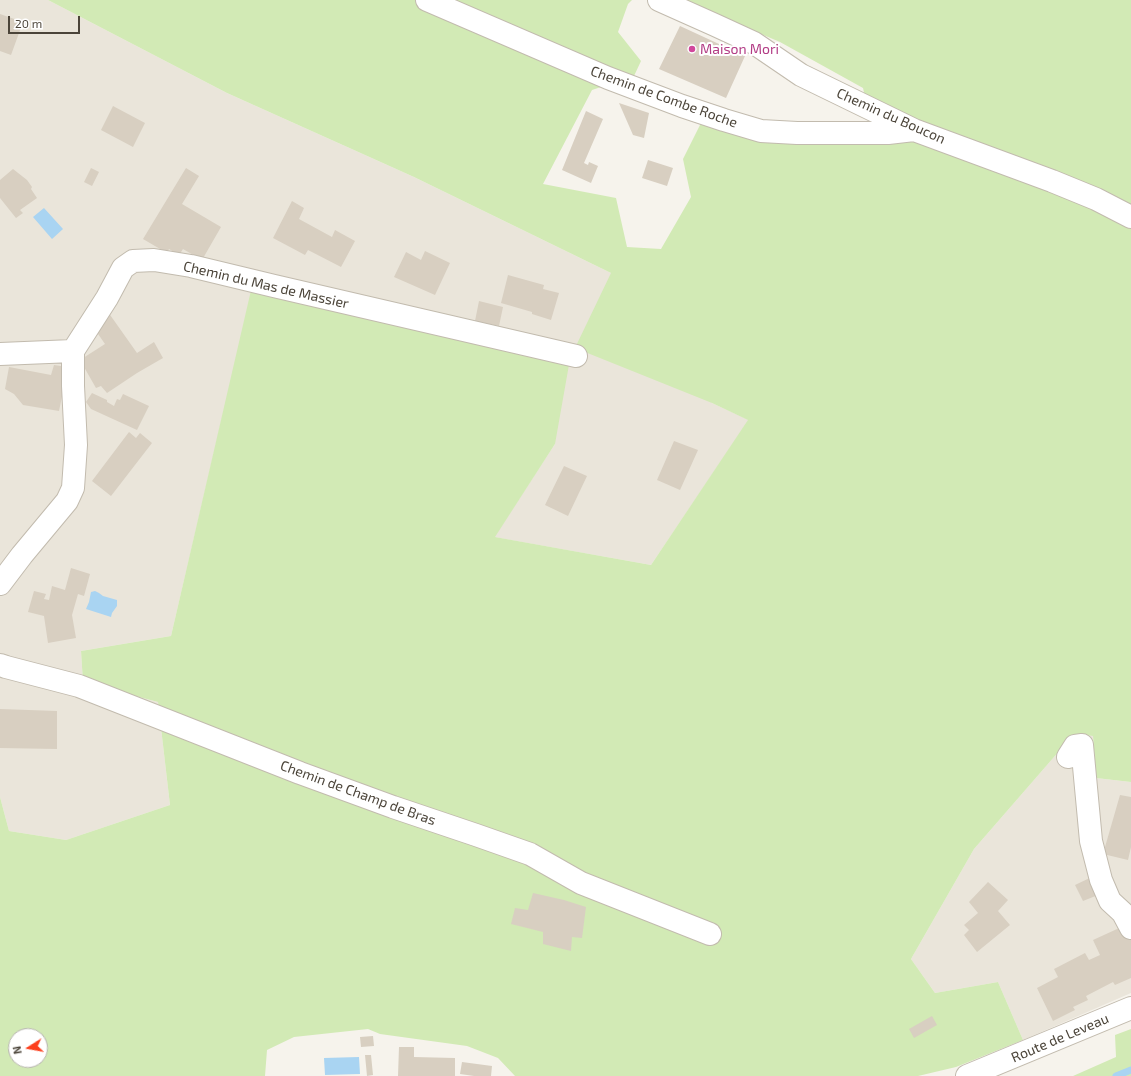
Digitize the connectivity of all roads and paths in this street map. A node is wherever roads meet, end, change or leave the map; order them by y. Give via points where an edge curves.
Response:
1 (427, 0) edge
2 (659, 0) edge
3 (914, 130) junction
4 (1131, 217) edge
5 (74, 351) junction
6 (0, 354) edge
7 (576, 356) dead end
8 (0, 584) edge
9 (0, 665) edge
10 (1068, 757) dead end
11 (1131, 928) edge
12 (710, 934) dead end
13 (1131, 1008) edge
14 (967, 1076) edge

1 - 3 street, Chemin de Combe Roche via 608,78 682,106 761,131 888,133
2 - 3 street, Chemin du Boucon via 754,43 801,75
3 - 4 street, Chemin du Boucon via 1052,181
5 - 6 street
5 - 7 street, Chemin du Mas de Massier via 123,268 133,261 154,260 191,266
5 - 8 street via 76,446 73,488 67,500
9 - 12 street, Chemin de Champ de Bras via 79,686 300,773 530,854 581,883
10 - 11 street via 1075,746 1082,745 1091,841 1101,880 1110,901 1123,913
13 - 14 street, Route de Leveau

